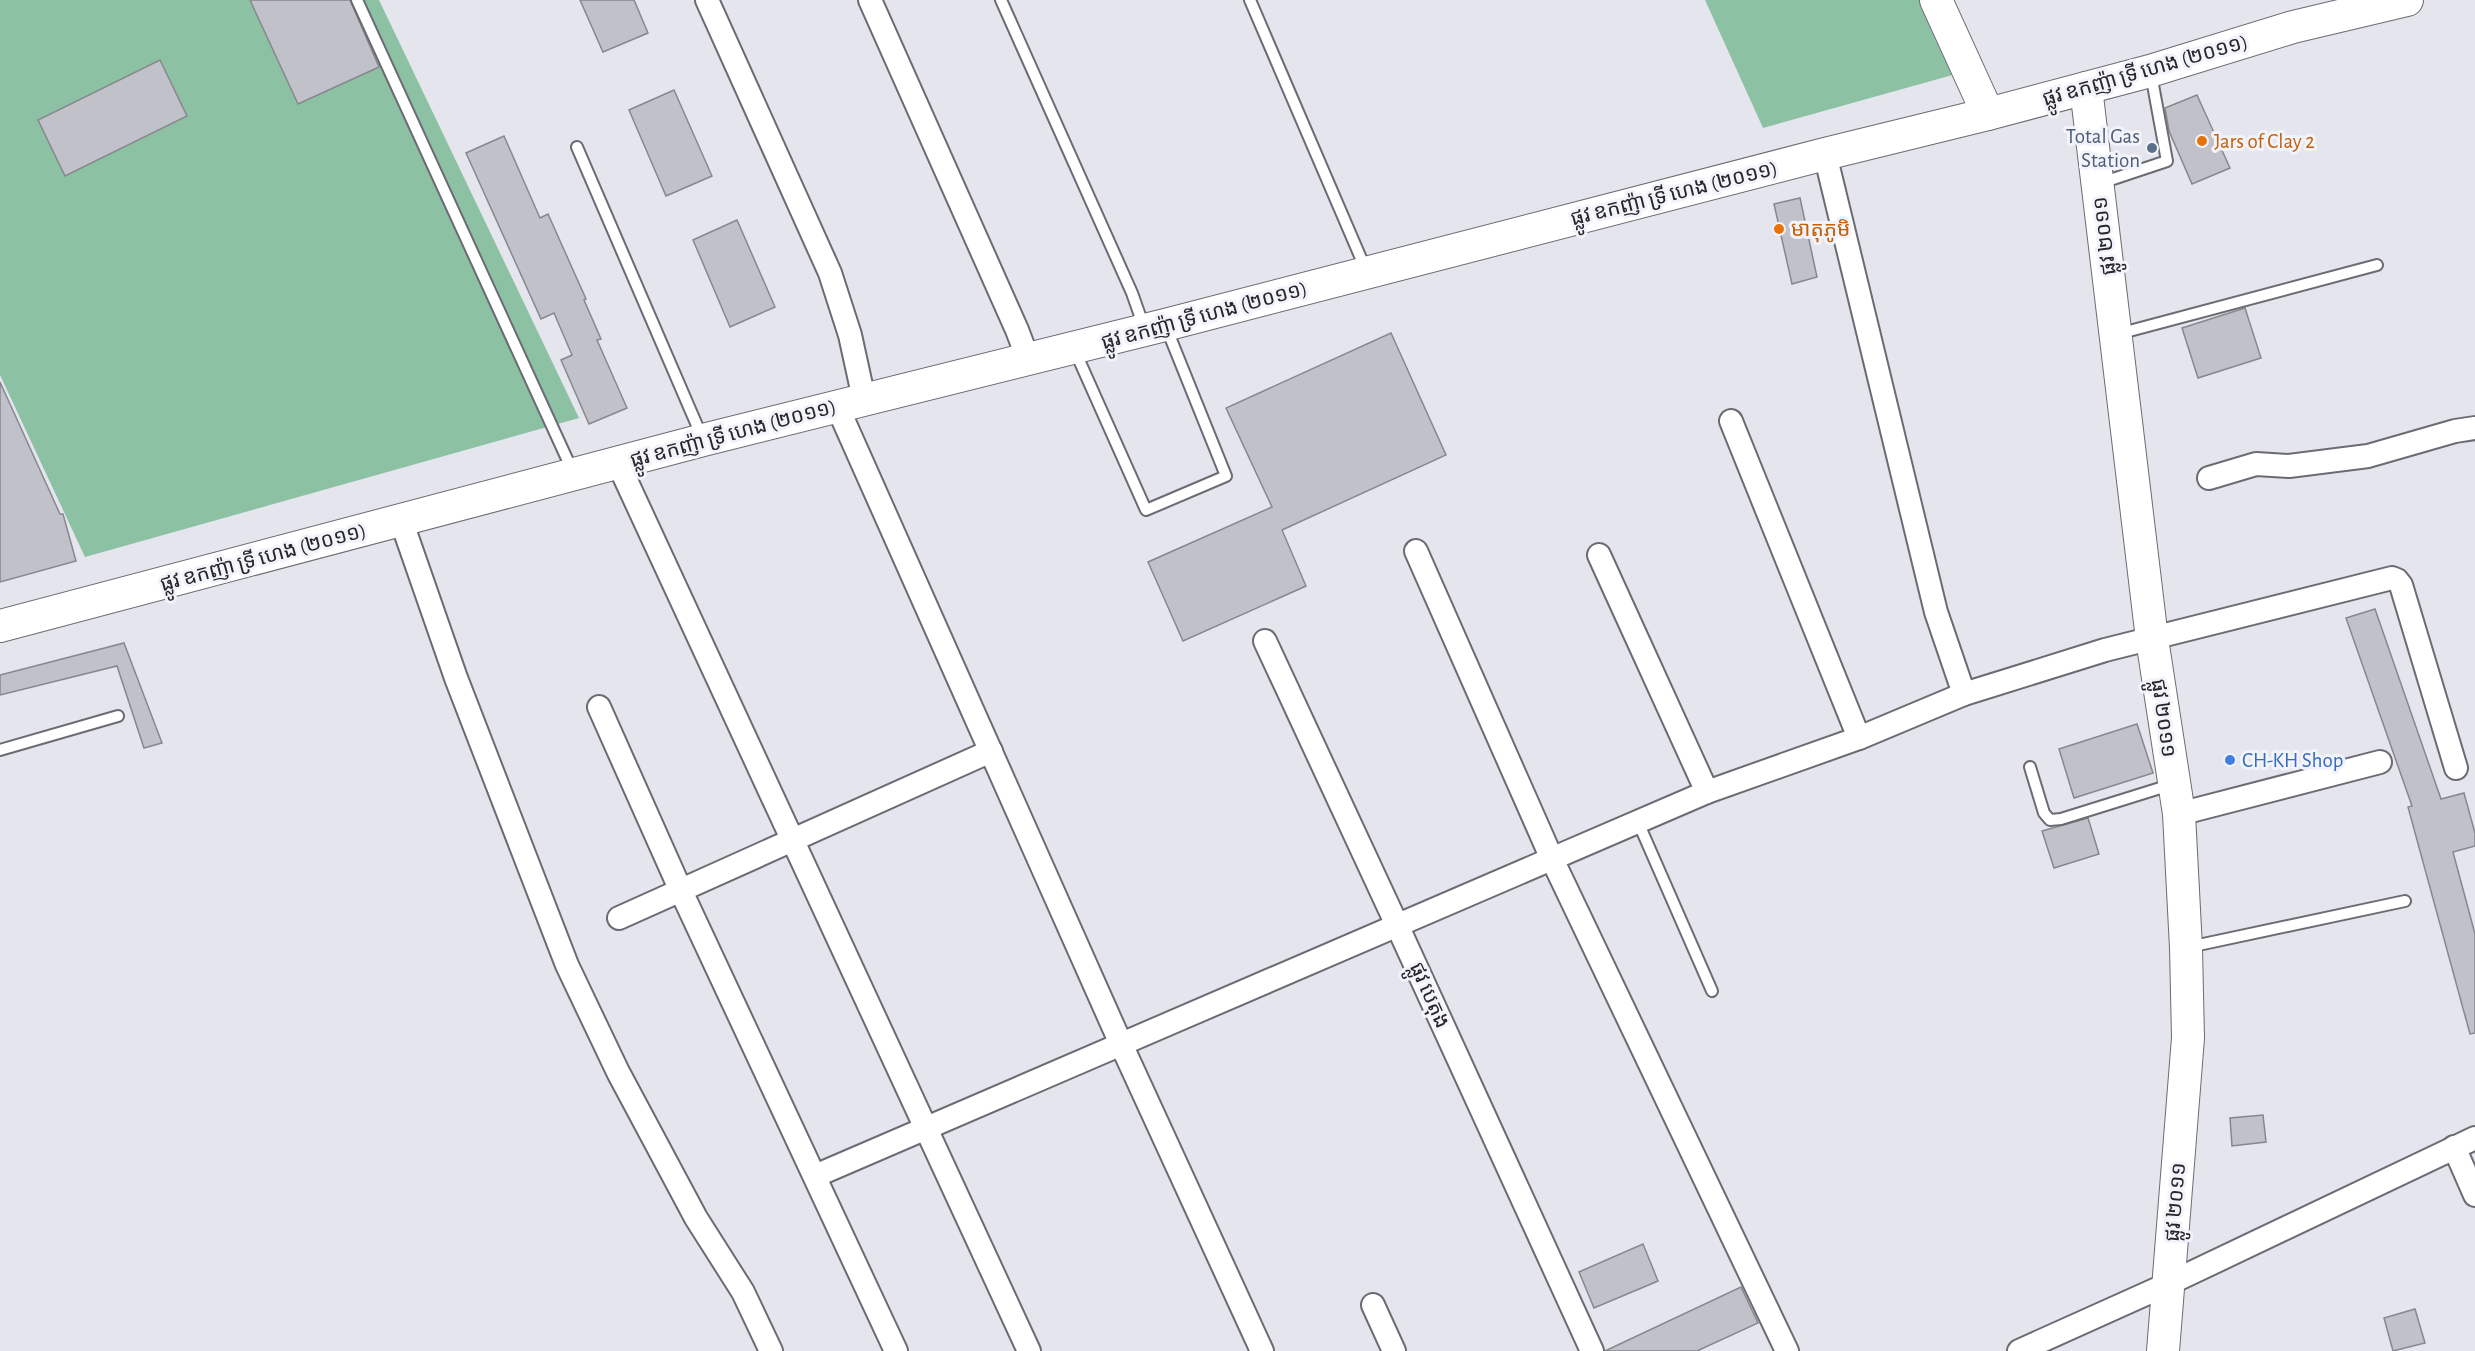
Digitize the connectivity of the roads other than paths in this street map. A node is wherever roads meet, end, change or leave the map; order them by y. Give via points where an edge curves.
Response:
1 (357, 0) edge
2 (707, 0) edge
3 (870, 0) edge
4 (1001, 0) edge
5 (1250, 0) edge
6 (1936, 0) edge
7 (2407, 0) edge
8 (2151, 71) junction
9 (2086, 88) junction
10 (1988, 114) junction
11 (577, 147) dead end
12 (1825, 154) junction
13 (2097, 184) junction
14 (2377, 265) dead end
15 (1367, 272) junction
16 (1155, 328) junction
17 (2115, 335) junction
18 (1073, 348) junction
19 (1028, 359) junction
20 (851, 403) junction
21 (1731, 421) dead end
22 (2475, 428) edge
23 (703, 440) junction
24 (618, 463) junction
25 (574, 475) junction
26 (2209, 478) dead end
27 (401, 520) junction
28 (1416, 551) dead end
29 (1599, 555) dead end
30 (0, 626) edge
31 (2152, 639) junction
32 (1265, 641) dead end
33 (1964, 694) junction
34 (599, 707) dead end
35 (118, 716) dead end
36 (1859, 738) junction
37 (0, 750) edge
38 (991, 751) junction
39 (2380, 762) dead end
40 (2030, 767) dead end
41 (2456, 768) dead end
42 (2173, 784) junction
43 (1707, 792) junction
44 (2179, 814) junction
45 (1638, 822) junction
46 (794, 841) junction
47 (1552, 859) junction
48 (681, 891) junction
49 (2405, 901) dead end
50 (618, 918) dead end
51 (1397, 925) junction
52 (2186, 948) junction
53 (1712, 991) dead end
54 (1121, 1044) junction
55 (925, 1129) junction
56 (2475, 1138) edge
57 (2454, 1147) junction
58 (815, 1176) junction
59 (2475, 1195) edge
60 (2168, 1284) junction
61 (1373, 1305) dead end
62 (771, 1351) edge
63 (896, 1351) edge
64 (1029, 1351) edge
65 (1262, 1351) edge
66 (1394, 1351) edge
67 (1592, 1351) edge
68 (1787, 1351) edge
69 (2019, 1351) edge
70 (2163, 1351) edge

1 - 25 lane
2 - 20 street via 831,273 850,336
3 - 19 street
4 - 16 lane via 1132,293
5 - 15 lane
6 - 10 main road
7 - 8 main road, ផ្លូវ ឧកញ៉ា ទ្រី ហេង (២០១១) via 2293,27
8 - 9 main road, ផ្លូវ ឧកញ៉ា ទ្រី ហេង (២០១១)
8 - 13 lane via 2167,161
9 - 10 main road, ផ្លូវ ឧកញ៉ា ទ្រី ហេង (២០១១)
9 - 13 main road, ផ្លូវ ២០១១
10 - 12 main road, ផ្លូវ ឧកញ៉ា ទ្រី ហេង (២០១១)
11 - 23 lane
12 - 15 main road, ផ្លូវ ឧកញ៉ា ទ្រី ហេង (២០១១)
12 - 33 street via 1936,612
13 - 17 main road, ផ្លូវ ២០១១
14 - 17 lane
15 - 16 main road, ផ្លូវ ឧកញ៉ា ទ្រី ហេង (២០១១)
16 - 18 main road, ផ្លូវ ឧកញ៉ា ទ្រី ហេង (២០១១)
16 - 18 lane via 1181,365 1226,476 1146,510
17 - 31 main road, ផ្លូវ ២០១១
18 - 19 main road, ផ្លូវ ឧកញ៉ា ទ្រី ហេង (២០១១)
19 - 20 main road, ផ្លូវ ឧកញ៉ា ទ្រី ហេង (២០១១)
20 - 23 main road, ផ្លូវ ឧកញ៉ា ទ្រី ហេង (២០១១)
20 - 38 street
21 - 36 street
22 - 26 street via 2368,456 2289,466 2256,464
23 - 24 main road, ផ្លូវ ឧកញ៉ា ទ្រី ហេង (២០១១)
24 - 25 main road, ផ្លូវ ឧកញ៉ា ទ្រី ហេង (២០១១)
24 - 46 street
25 - 27 main road, ផ្លូវ ឧកញ៉ា ទ្រី ហេង (២០១១)
27 - 30 main road, ផ្លូវ ឧកញ៉ា ទ្រី ហេង (២០១១)
27 - 62 street via 456,678 567,965 618,1072 696,1218 743,1292
28 - 47 street
29 - 43 street
31 - 33 street
31 - 41 street via 2395,579 2401,585
31 - 42 main road, ផ្លូវ ២០១១
32 - 51 street, ផ្លូវ បេតុង
33 - 36 street
34 - 48 street
35 - 37 lane
36 - 43 street
38 - 46 street
38 - 54 street
39 - 44 street
40 - 42 lane via 2044,813 2050,820
42 - 44 main road, ផ្លូវ ២០១១
43 - 45 street
44 - 52 main road, ផ្លូវ ២០១១
45 - 47 street
45 - 53 lane
46 - 48 street
46 - 55 street
47 - 51 street
47 - 68 street
48 - 50 street
48 - 58 street
49 - 52 lane
51 - 54 street
51 - 67 street, ផ្លូវ បេតុង
52 - 60 main road, ផ្លូវ ២០១១ via 2188,1038
54 - 55 street
54 - 65 street
55 - 58 street
55 - 64 street
56 - 57 street
57 - 59 street
57 - 60 street
58 - 63 street
60 - 69 street
60 - 70 main road, ផ្លូវ ២០១១
61 - 66 street

